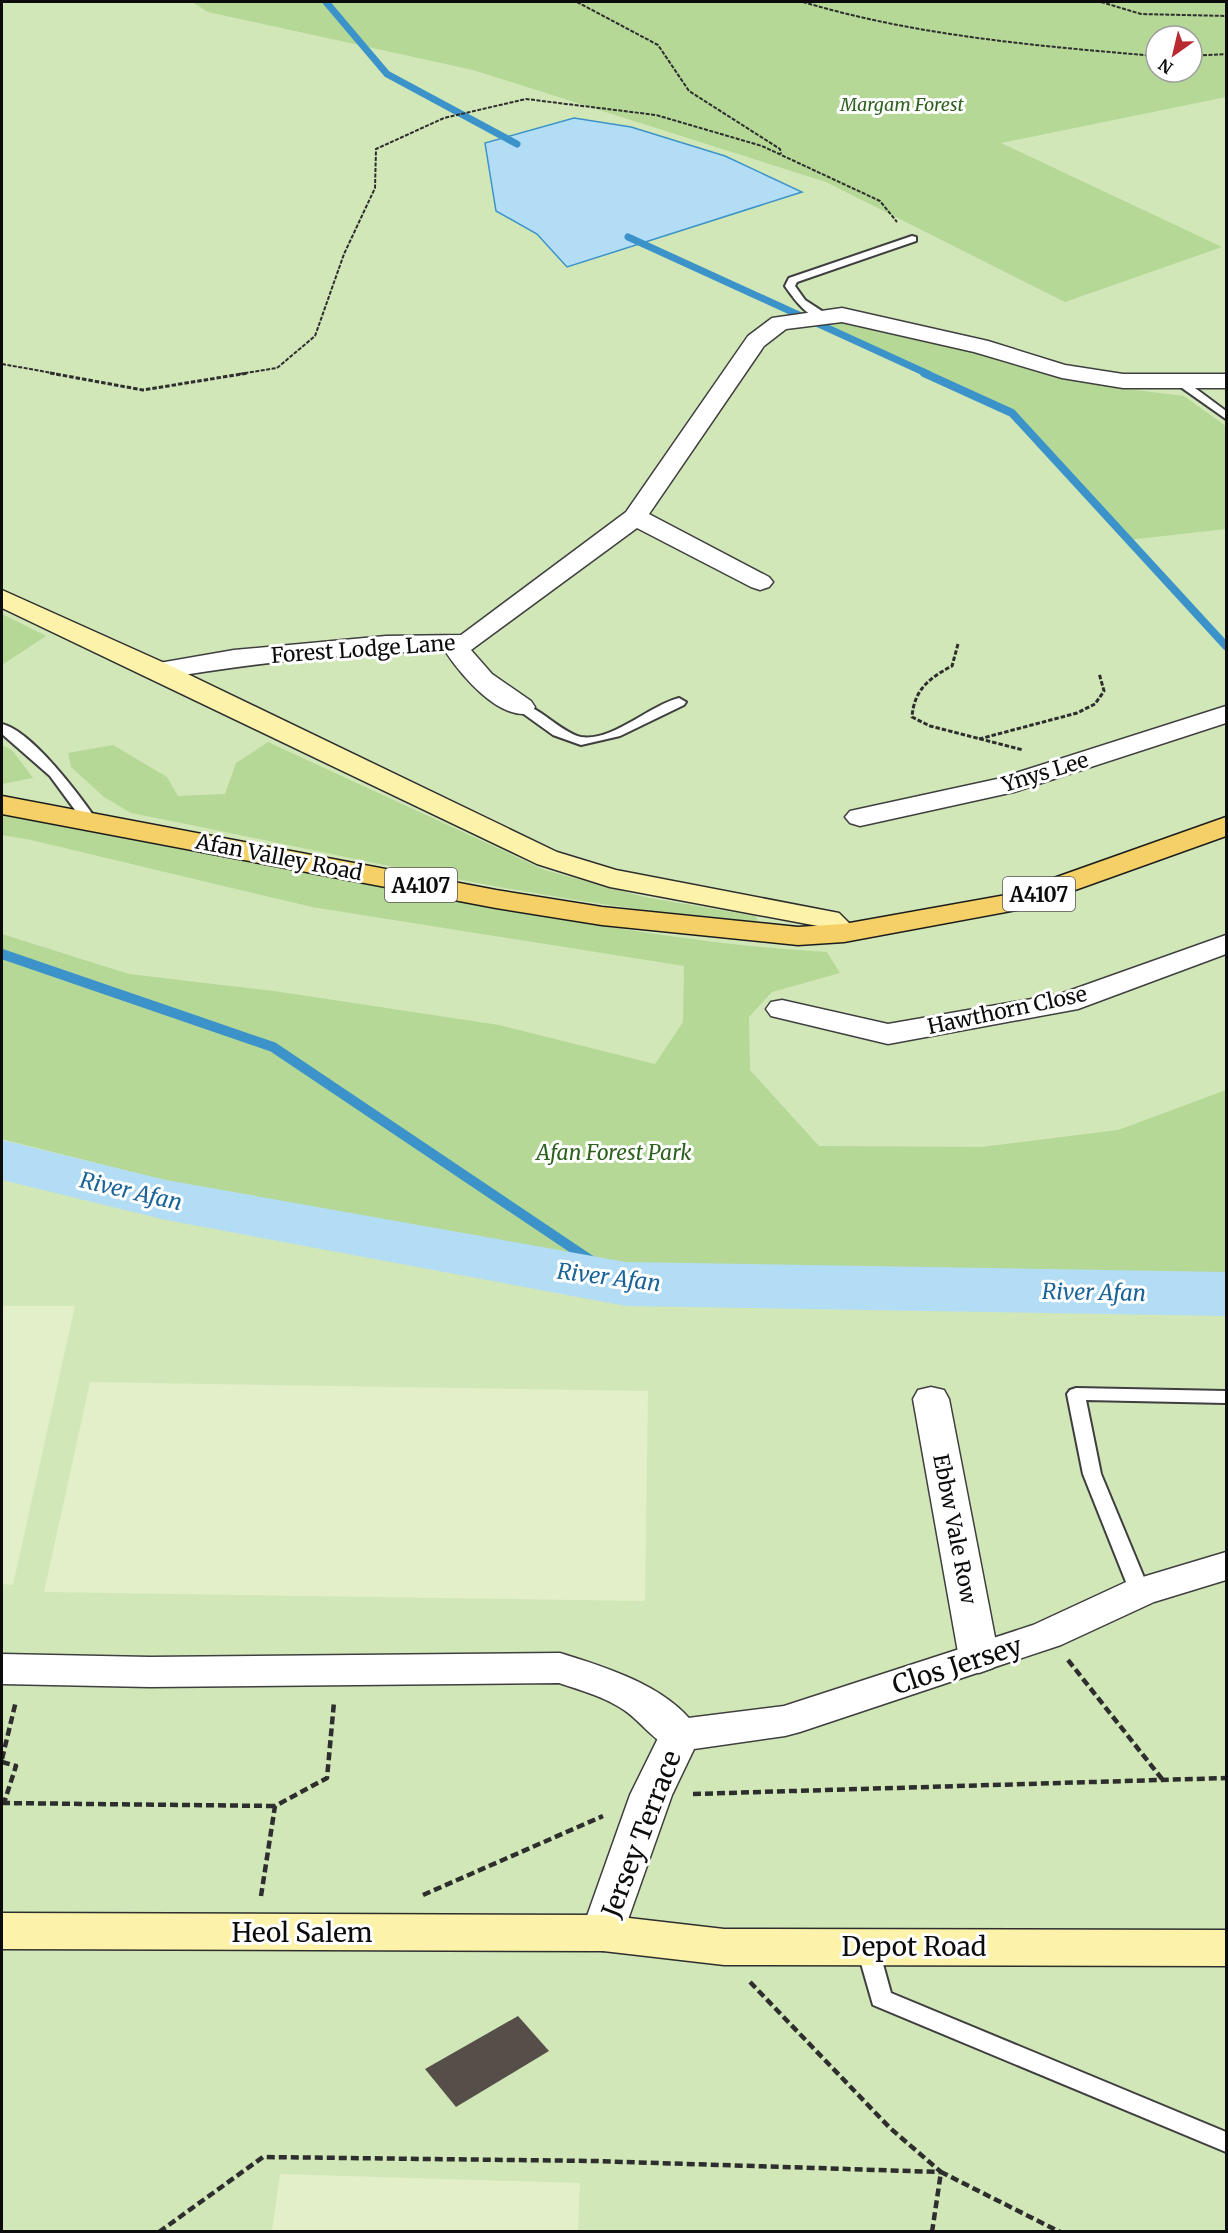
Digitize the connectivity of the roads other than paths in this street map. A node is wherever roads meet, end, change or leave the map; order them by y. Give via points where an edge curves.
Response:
1 (912, 239) road end
2 (812, 319) junction
3 (1179, 381) junction
4 (1227, 381) edge
5 (1227, 416) edge
6 (635, 517) junction
7 (760, 582) dead end
8 (2, 598) edge
9 (453, 643) junction
10 (159, 671) junction
11 (679, 702) dead end
12 (520, 707) joint
13 (1227, 714) edge
14 (2, 728) edge
15 (2, 805) edge
16 (860, 817) dead end
17 (91, 822) junction
18 (1227, 826) edge
19 (844, 933) junction
20 (1227, 944) edge
21 (782, 1009) dead end
22 (1227, 1397) edge
23 (931, 1399) dead end
24 (1227, 1566) edge
25 (1140, 1592) junction
26 (979, 1658) junction
27 (13, 1670) edge
28 (680, 1735) junction
29 (2, 1931) edge
30 (603, 1933) junction
31 (867, 1946) junction
32 (1227, 1948) edge
33 (1227, 2142) edge

1 - 2 lane via 794,280 790,286
2 - 3 street via 842,315 980,346 1062,371 1123,381
2 - 6 street, Forest Lodge Lane via 780,323 756,340
3 - 4 street
3 - 5 lane
6 - 7 street
6 - 9 street, Forest Lodge Lane via 466,643
8 - 10 main road
9 - 10 street, Forest Lodge Lane via 234,658
9 - 12 street via 488,687
10 - 19 main road via 547,858 610,878 828,919
11 - 12 lane via 635,724 582,742
13 - 16 street, Ynys Lee via 1004,786
14 - 17 lane via 55,773
15 - 17 main road, Afan Valley Road / A4107
17 - 19 main road, Afan Valley Road / A4107 via 602,916 798,936
18 - 19 main road, A4107 via 1011,903
20 - 21 street, Hawthorn Close via 1067,1002 888,1034
22 - 25 lane via 1077,1394 1092,1474
23 - 26 street, Ebbw Vale Row
24 - 25 street, Clos Jersey
25 - 26 street, Clos Jersey via 1047,1635
26 - 28 street, Clos Jersey via 785,1721
27 - 28 street via 560,1668 638,1699
28 - 30 street, Jersey Terrace via 651,1795
29 - 30 main road, Heol Salem
30 - 31 main road, Depot Road via 724,1947
31 - 32 main road, Depot Road
31 - 33 lane via 882,1999

